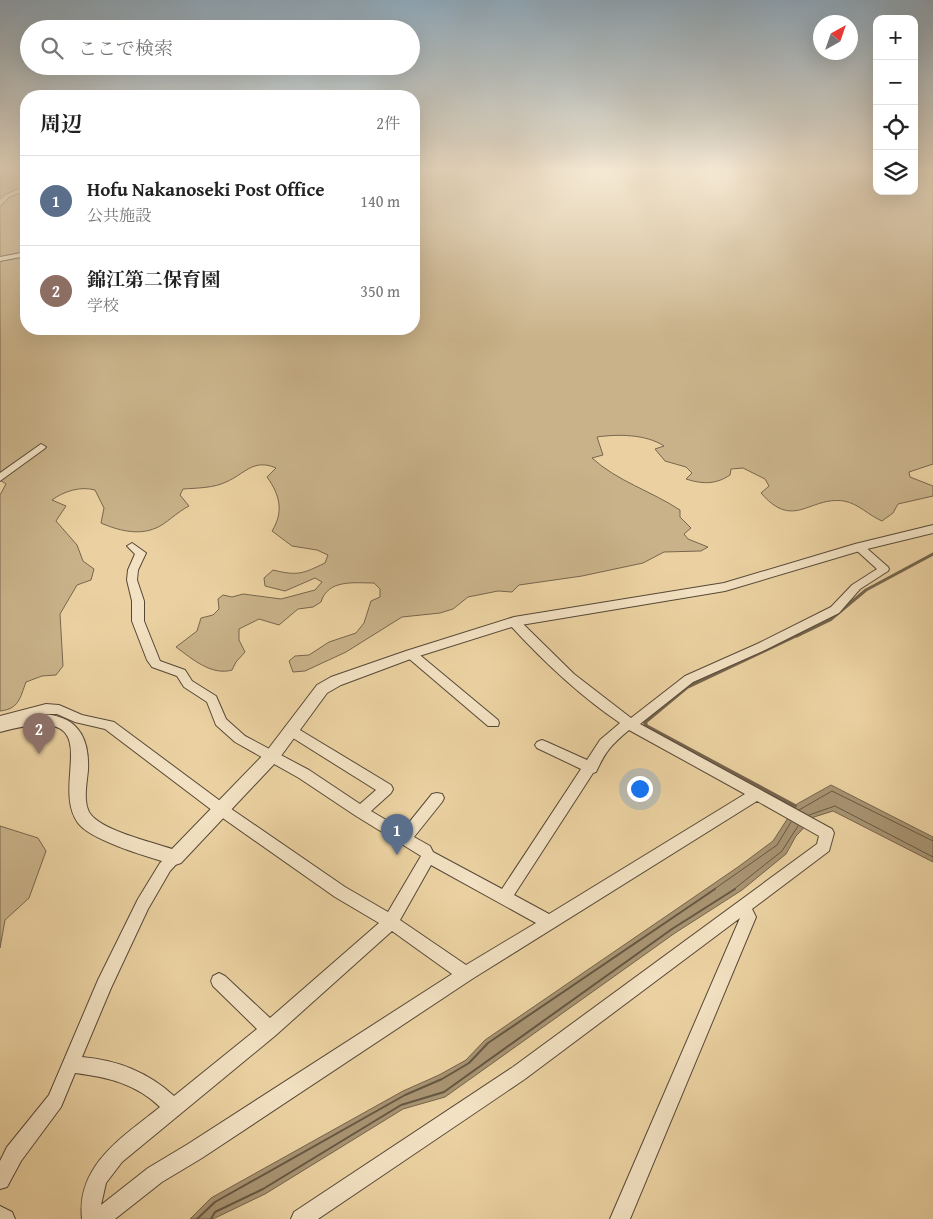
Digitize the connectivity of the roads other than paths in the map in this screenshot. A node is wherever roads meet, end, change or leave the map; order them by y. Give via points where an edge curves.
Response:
1 (20, 255) edge
2 (0, 259) edge
3 (41, 447) dead end
4 (0, 478) edge
5 (933, 529) edge
6 (132, 546) dead end
7 (858, 547) junction
8 (514, 622) junction
9 (411, 654) junction
10 (0, 721) edge
11 (493, 723) dead end
12 (631, 725) junction
13 (0, 726) edge
14 (290, 730) junction
15 (542, 745) dead end
16 (272, 756) junction
17 (591, 768) junction
18 (755, 795) junction
19 (437, 798) dead end
20 (222, 810) junction
21 (361, 812) junction
22 (405, 838) junction
23 (428, 856) junction
24 (175, 858) junction
25 (505, 896) junction
26 (742, 906) junction
27 (391, 922) junction
28 (549, 922) junction
29 (466, 974) junction
30 (219, 981) dead end
31 (270, 1029) junction
32 (70, 1064) junction
33 (174, 1108) junction
34 (0, 1180) edge
35 (0, 1216) edge
36 (311, 1216) edge
37 (5, 1219) edge
38 (92, 1219) edge
39 (99, 1219) edge
40 (620, 1219) edge

1 - 2 street
3 - 4 street
5 - 7 street
6 - 16 street via 141,553 132,570 134,590 138,601 137,613 153,660 181,673 188,684 212,699 226,728
7 - 8 street via 725,587
7 - 12 street via 884,569 856,587 835,610 689,679
8 - 9 street
8 - 12 street via 610,711
9 - 11 street
9 - 14 street via 351,675 322,690
10 - 20 street via 46,709 109,724
12 - 17 street via 625,726 605,743
12 - 18 street
13 - 24 street via 30,719 51,719 66,725 79,744 79,808 84,818 102,832
14 - 16 street
14 - 21 street via 386,789
15 - 17 street
16 - 20 street
16 - 21 street
17 - 25 street
18 - 26 street via 826,833 824,847
18 - 28 street
19 - 22 street
20 - 24 street
20 - 27 street via 340,892
21 - 22 street
22 - 23 street via 425,850
23 - 25 street
23 - 27 street
24 - 32 street via 165,867 143,904
25 - 28 street
26 - 36 street via 519,1073
26 - 40 street via 748,917
27 - 29 street
27 - 31 street
28 - 29 street
29 - 39 street via 155,1174
30 - 31 street
31 - 33 street
32 - 33 street via 123,1072 149,1086
32 - 34 street via 55,1101 14,1154
33 - 38 street via 104,1167 98,1180
35 - 37 street

